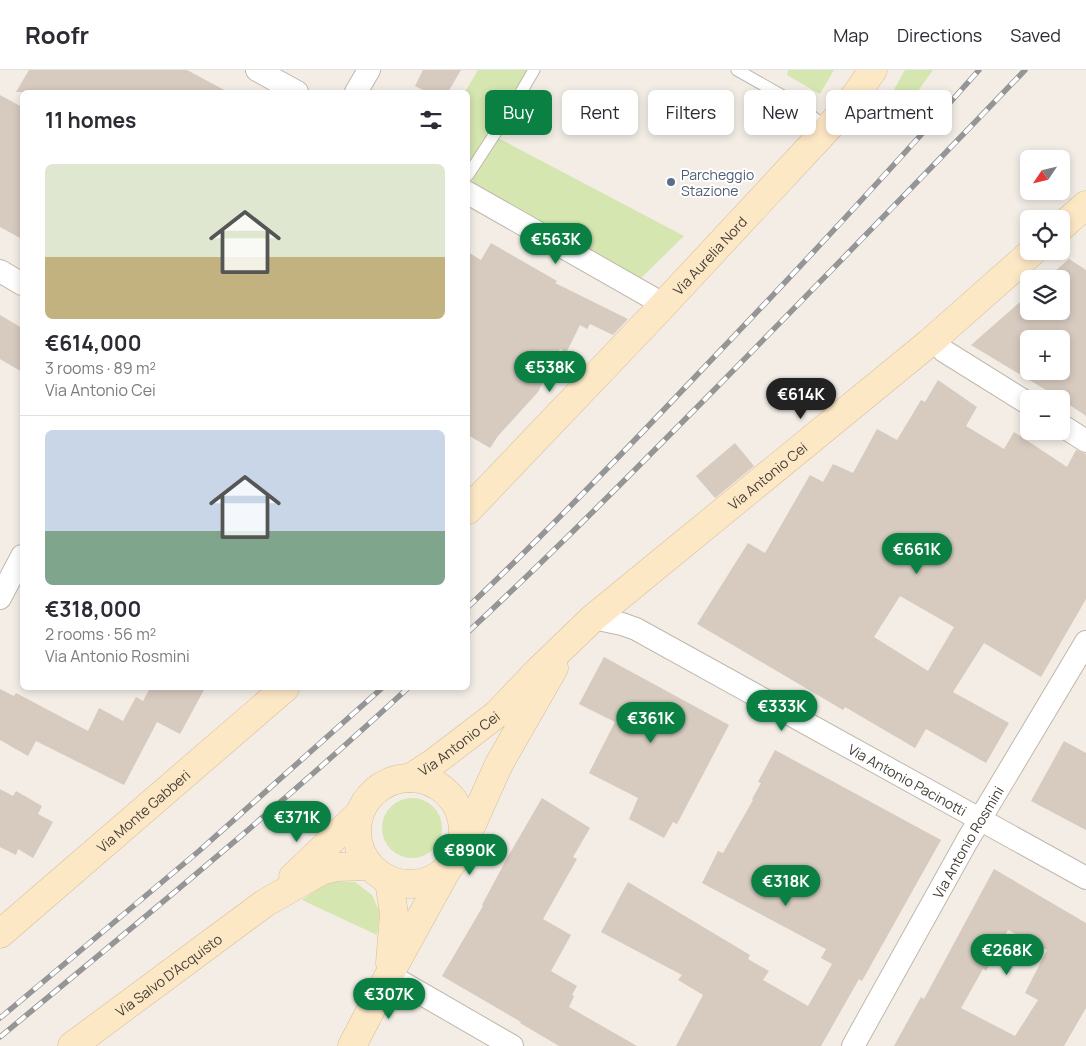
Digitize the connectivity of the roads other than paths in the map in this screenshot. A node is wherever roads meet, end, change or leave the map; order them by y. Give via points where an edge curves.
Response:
1 (257, 70) edge
2 (369, 70) edge
3 (534, 70) edge
4 (737, 70) edge
5 (873, 70) edge
6 (293, 90) edge
7 (357, 90) edge
8 (859, 90) edge
9 (826, 127) edge
10 (826, 131) edge
11 (470, 172) edge
12 (470, 194) edge
13 (1086, 205) edge
14 (1070, 219) edge
15 (1023, 260) edge
16 (0, 271) edge
17 (20, 283) edge
18 (663, 304) junction
19 (944, 351) dead end
20 (1020, 398) edge
21 (1070, 431) edge
22 (1086, 441) edge
23 (470, 508) edge
24 (20, 560) edge
25 (0, 598) edge
26 (593, 618) junction
27 (569, 642) junction
28 (1086, 642) edge
29 (283, 690) edge
30 (410, 778) junction
31 (359, 814) junction
32 (980, 820) junction
33 (454, 860) junction
34 (379, 874) junction
35 (1086, 878) edge
36 (265, 903) junction
37 (0, 934) edge
38 (389, 975) junction
39 (72, 1046) edge
40 (352, 1046) edge
41 (512, 1046) edge
42 (853, 1046) edge

1 - 6 street
2 - 7 street
3 - 11 lane
4 - 9 lane via 799,105
5 - 8 street, Via Aurelia Nord
10 - 18 street, Via Aurelia Nord
12 - 18 street
13 - 14 street
15 - 26 street, Via Antonio Cei via 935,338
16 - 17 street
18 - 23 street
19 - 20 street
21 - 22 street
24 - 25 street
26 - 27 street, Via Antonio Cei
26 - 32 street, Via Antonio Pacinotti via 636,629
27 - 30 street, Via Antonio Cei via 497,714
27 - 33 street, Via Antonio Cei via 499,764
28 - 32 street, Via Antonio Rosmini
29 - 37 street, Via Monte Gabberi
30 - 31 street via 378,787 366,799
30 - 33 street via 438,786 458,809 463,823 463,838
31 - 34 street via 357,842 364,859
31 - 36 street, Via Salvo D'Acquisto
32 - 35 street, Via Antonio Pacinotti
32 - 42 street, Via Antonio Rosmini
33 - 34 street via 431,881 421,884 399,884
33 - 38 street
34 - 36 street, Via Salvo D'Acquisto via 336,866
34 - 38 street via 394,914
36 - 39 street, Via Salvo D'Acquisto
38 - 40 street
38 - 41 street

